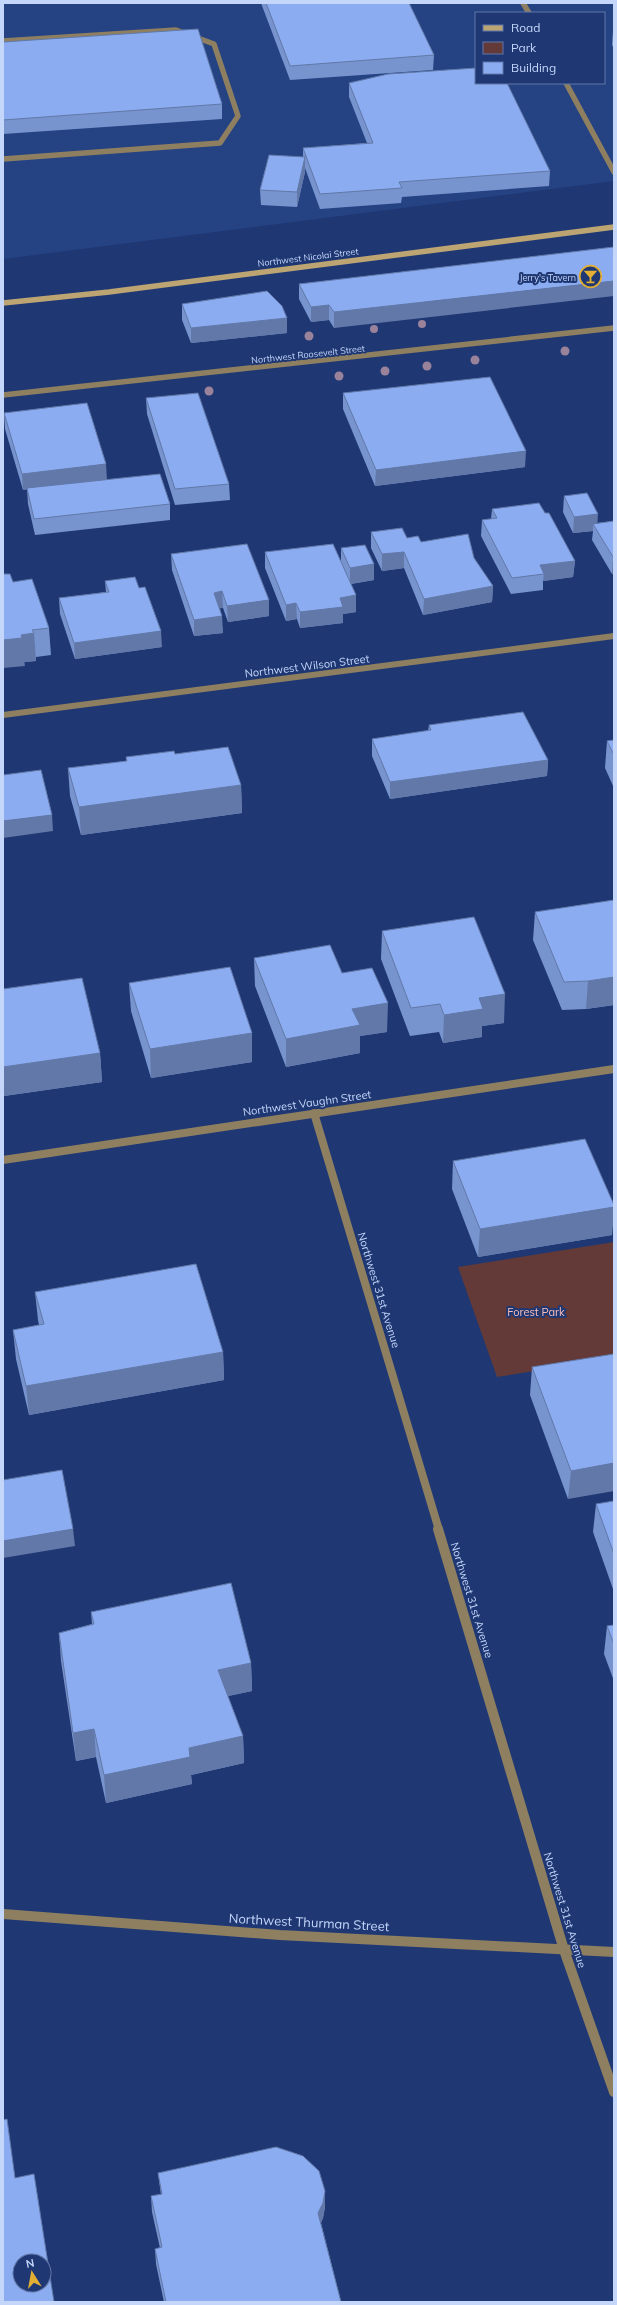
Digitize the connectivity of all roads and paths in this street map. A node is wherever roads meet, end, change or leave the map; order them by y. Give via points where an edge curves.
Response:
1 (523, 3) edge
2 (528, 12) edge
3 (3, 41) edge
4 (567, 84) edge
5 (3, 159) edge
6 (614, 172) edge
7 (614, 227) edge
8 (3, 302) edge
9 (614, 328) edge
10 (3, 395) edge
11 (614, 636) edge
12 (3, 715) edge
13 (614, 1069) edge
14 (314, 1113) junction
15 (3, 1160) edge
16 (3, 1914) edge
17 (564, 1950) junction
18 (614, 1952) edge
19 (614, 2092) edge

1 - 2 street
3 - 5 street via 176,30 214,44 238,116 220,143
4 - 6 street
7 - 8 main road, Northwest Nicolai Street via 108,292
9 - 10 street, Northwest Roosevelt Street
11 - 12 street, Northwest Wilson Street
13 - 14 street, Northwest Vaughn Street
14 - 15 street, Northwest Vaughn Street
14 - 17 street, Northwest 31st Avenue
16 - 17 street, Northwest Thurman Street via 280,1935
17 - 18 street, Northwest Thurman Street
17 - 19 street, Northwest 31st Avenue

